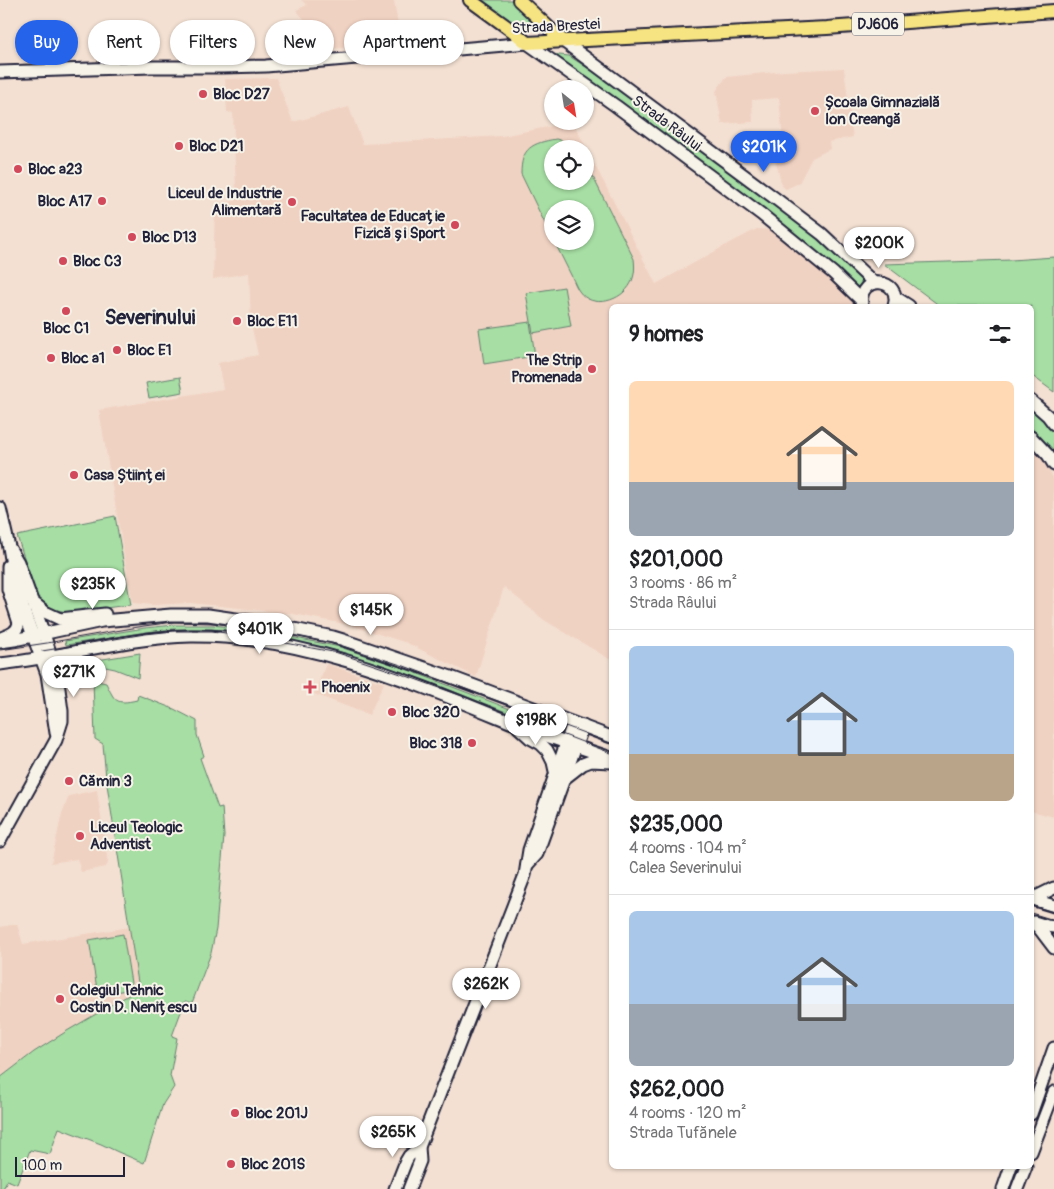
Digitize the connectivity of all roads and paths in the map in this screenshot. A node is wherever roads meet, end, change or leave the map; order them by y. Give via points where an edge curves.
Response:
1 (470, 0) edge
2 (519, 0) edge
3 (1054, 11) edge
4 (503, 24) junction
5 (564, 42) junction
6 (527, 43) junction
7 (500, 46) junction
8 (0, 72) edge
9 (874, 283) junction
10 (895, 301) edge
11 (862, 303) edge
12 (1034, 404) edge
13 (1054, 424) edge
14 (1034, 440) edge
15 (1054, 464) edge
16 (0, 508) edge
17 (9, 547) junction
18 (32, 601) junction
19 (146, 617) junction
20 (39, 635) junction
21 (0, 640) edge
22 (46, 657) junction
23 (0, 664) edge
24 (515, 724) junction
25 (578, 724) junction
26 (609, 736) edge
27 (571, 744) junction
28 (609, 757) edge
29 (609, 762) edge
30 (560, 775) junction
31 (0, 840) edge
32 (1054, 888) edge
33 (1034, 898) edge
34 (1034, 900) edge
35 (1054, 906) edge
36 (1034, 922) edge
37 (1034, 924) edge
38 (1054, 926) edge
39 (1054, 941) edge
40 (1054, 948) edge
41 (1054, 1048) edge
42 (1048, 1083) edge
43 (1039, 1094) junction
44 (1053, 1096) edge
45 (1034, 1106) edge
46 (1034, 1144) edge
47 (419, 1147) junction
48 (1010, 1169) edge
49 (1025, 1169) edge
50 (395, 1189) edge
51 (409, 1189) edge
52 (1003, 1189) edge
53 (1017, 1189) edge

1 - 4 main road, Strada Râului
2 - 5 main road, Strada Râului
3 - 5 main road, Strada Brestei / DJ606 via 818,29
4 - 6 main road, Strada Râului
4 - 7 main road via 506,37
5 - 6 main road, Strada Brestei / DJ606
5 - 9 main road, Strada Râului via 822,234
6 - 7 main road, Strada Brestei / DJ606
6 - 11 main road, Strada Râului via 761,214 833,273
7 - 8 main road, Strada Brestei / DJ606 via 266,66
9 - 10 main road, Strada Râului via 886,284 892,289
9 - 11 main road, Strada Râului via 862,292
12 - 13 main road
14 - 15 main road
16 - 17 main road
17 - 18 main road
17 - 20 main road via 24,611
17 - 21 main road via 8,589 18,627
18 - 19 main road via 60,619 117,612
18 - 20 main road
19 - 20 main road
19 - 25 main road via 208,615 334,637
20 - 21 main road
20 - 22 main road
22 - 23 main road
22 - 24 main road via 163,638 216,637 258,641 344,660
22 - 31 main road via 57,674 62,720 56,740
24 - 27 main road
24 - 30 main road via 541,744
25 - 26 main road
25 - 27 main road
27 - 28 main road
27 - 30 main road
29 - 30 main road via 591,761
30 - 47 main road via 537,854 527,865
32 - 33 main road
34 - 35 main road
36 - 38 main road
37 - 40 main road
38 - 39 main road
41 - 42 main road
42 - 43 main road
43 - 44 main road
43 - 45 main road
44 - 46 main road
47 - 50 main road via 409,1156
47 - 51 main road via 420,1161
48 - 52 main road
49 - 53 main road

